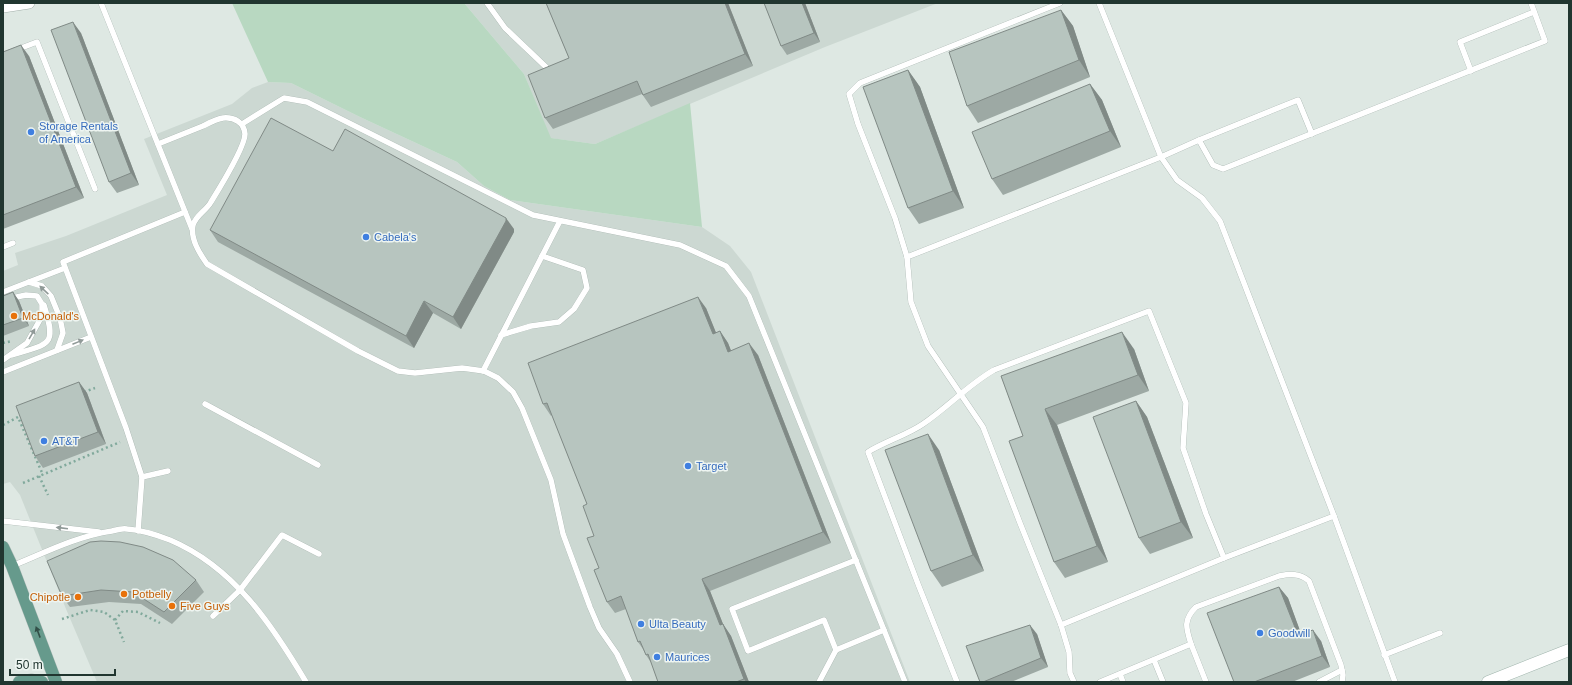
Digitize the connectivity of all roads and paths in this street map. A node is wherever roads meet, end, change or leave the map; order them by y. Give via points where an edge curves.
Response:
1 (29, 3) edge
2 (101, 3) edge
3 (487, 3) edge
4 (1060, 3) edge
5 (1099, 3) edge
6 (1531, 3) edge
7 (3, 6) edge
8 (1534, 12) junction
9 (3, 55) edge
10 (546, 67) edge
11 (1471, 71) junction
12 (242, 124) junction
13 (1312, 134) junction
14 (1199, 140) junction
15 (158, 144) junction
16 (1161, 157) junction
17 (95, 190) dead end
18 (185, 212) junction
19 (560, 221) junction
20 (193, 232) junction
21 (13, 243) dead end
22 (3, 247) edge
23 (542, 256) junction
24 (907, 257) junction
25 (65, 268) junction
26 (29, 282) junction
27 (3, 292) edge
28 (37, 296) junction
29 (3, 300) edge
30 (502, 335) junction
31 (91, 337) junction
32 (57, 350) junction
33 (4, 359) edge
34 (483, 371) junction
35 (3, 372) edge
36 (95, 388) dead end
37 (81, 394) edge
38 (960, 394) junction
39 (205, 404) dead end
40 (25, 415) edge
41 (18, 417) junction
42 (3, 425) edge
43 (120, 442) dead end
44 (318, 465) dead end
45 (168, 471) dead end
46 (41, 475) junction
47 (142, 477) junction
48 (23, 483) dead end
49 (48, 495) dead end
50 (1334, 516) junction
51 (3, 521) edge
52 (138, 531) junction
53 (101, 532) junction
54 (3, 547) edge
55 (319, 554) dead end
56 (1224, 558) junction
57 (856, 560) junction
58 (8, 567) edge
59 (240, 590) junction
60 (213, 616) dead end
61 (62, 619) dead end
62 (116, 620) junction
63 (160, 623) edge
64 (1061, 625) junction
65 (884, 630) junction
66 (1440, 634) dead end
67 (124, 642) dead end
68 (1191, 644) junction
69 (836, 650) junction
70 (1569, 650) edge
71 (1384, 655) junction
72 (1154, 660) junction
73 (1342, 670) junction
74 (1120, 674) junction
75 (1505, 679) edge
76 (19, 682) edge
77 (42, 682) edge
78 (56, 682) edge
79 (306, 682) edge
80 (630, 682) edge
81 (819, 682) edge
82 (905, 682) edge
83 (957, 682) edge
84 (1074, 682) edge
85 (1100, 682) edge
86 (1124, 682) edge
87 (1163, 682) edge
88 (1206, 682) edge
89 (1319, 682) edge
90 (1342, 682) edge
91 (1394, 682) edge
92 (1488, 682) edge

1 - 7 street
2 - 15 lane
3 - 10 lane via 505,28
4 - 24 lane via 860,83 849,94
5 - 16 lane
6 - 8 lane
8 - 11 lane via 1545,41
8 - 11 lane via 1460,42
9 - 17 lane via 36,42
11 - 13 lane
12 - 15 lane via 236,119 221,118
12 - 19 lane via 284,98 308,102 533,215
12 - 20 lane via 245,133 243,142 210,204 196,218
13 - 14 lane via 1223,169 1213,165
13 - 14 lane via 1298,100
14 - 16 lane
15 - 18 lane
16 - 24 lane
16 - 50 lane via 1177,180 1202,198 1220,221
18 - 20 lane
18 - 25 lane via 63,262
19 - 23 lane
19 - 57 lane via 680,245 726,266 749,296
20 - 34 lane via 200,254 207,264 381,363 398,371 415,373 462,368
21 - 22 lane
23 - 30 lane
23 - 30 lane via 583,270 587,288 574,309 558,322 531,326
24 - 38 lane via 910,302 928,346
25 - 26 lane
25 - 31 lane
26 - 27 lane
32 -> 26 lane via 63,333 51,296 42,286
28 - 29 lane via 26,295
33 -> 28 lane via 26,343 42,316 42,304
28 - 33 lane via 44,304 50,337 45,345
30 - 34 lane
32 -> 31 lane
31 - 47 lane
32 - 35 lane
34 - 80 lane via 498,378 513,392 522,408 551,480 562,530 590,607
36 - 37 path
38 - 56 lane via 994,370 1149,311 1186,403 1183,448
38 - 64 lane via 983,427
38 - 83 lane via 922,424 868,452
39 - 44 lane
40 - 41 path
41 - 42 path
41 - 46 path
43 - 46 path
45 - 47 lane
46 - 48 path
46 - 49 path
47 - 52 lane
50 - 56 lane
50 - 71 lane
53 -> 51 lane
52 - 53 lane via 126,528
52 - 59 lane via 156,534 184,546 209,561
53 - 58 lane
54 - 58 main road
55 - 59 lane via 282,535
56 - 64 lane
57 - 65 lane
57 - 69 lane via 732,609 748,651 824,620
78 -> 58 main road
59 - 60 lane
59 - 79 lane via 263,617
61 - 62 path via 90,610 104,612
62 - 63 path via 123,611 138,612
62 - 67 path
64 - 84 lane
65 - 69 lane
65 - 82 lane
66 - 71 lane
68 - 72 lane
68 - 73 lane via 1186,628 1188,618 1196,608 1279,576 1297,574 1309,581
68 - 88 lane
69 - 81 lane
70 - 75 street
71 - 91 lane
72 - 74 lane
72 - 87 lane
73 - 89 lane
73 - 90 lane
74 - 85 lane
74 - 86 lane
75 - 92 street
76 - 77 main road

